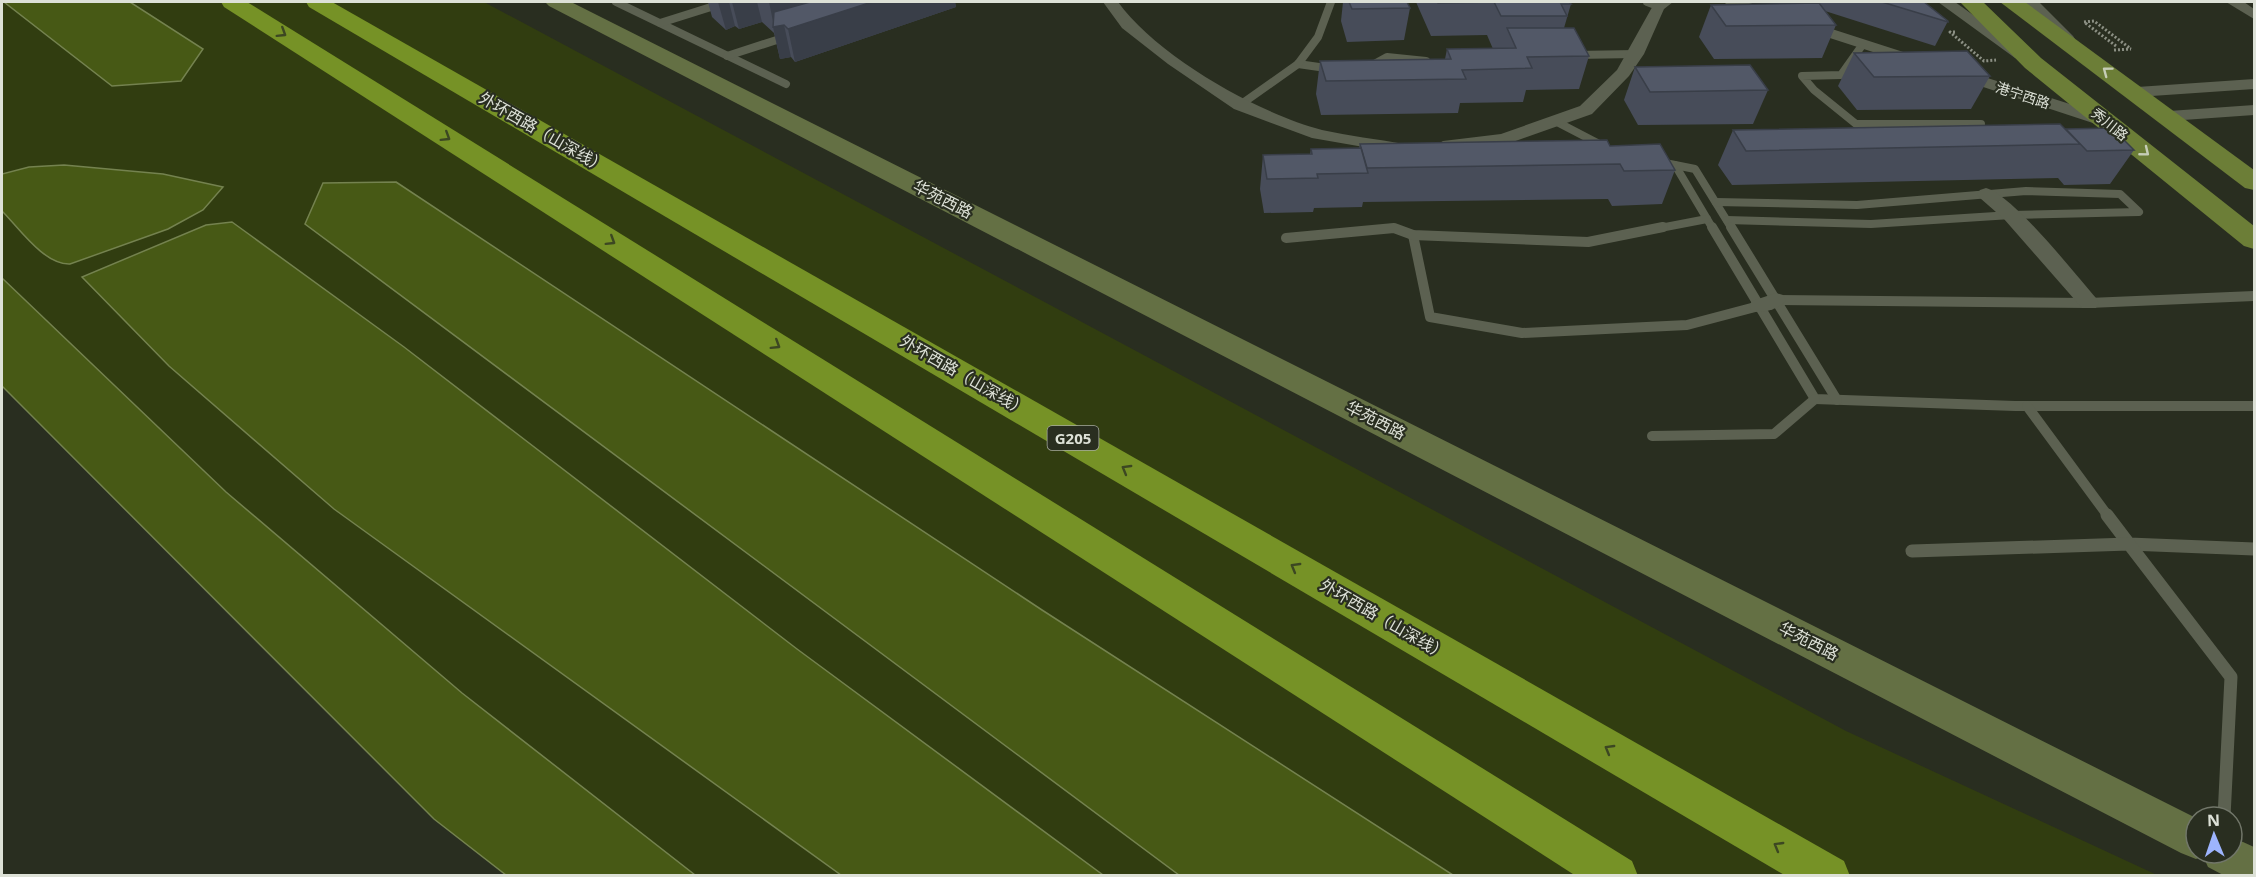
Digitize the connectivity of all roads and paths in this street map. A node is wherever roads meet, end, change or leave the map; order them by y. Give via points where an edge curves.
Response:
1 (232, 2) edge
2 (317, 2) edge
3 (556, 2) edge
4 (616, 2) edge
5 (727, 2) edge
6 (1111, 2) edge
7 (1331, 2) edge
8 (1732, 2) edge
9 (1946, 2) edge
10 (1971, 2) edge
11 (2011, 2) edge
12 (2031, 2) edge
13 (2234, 2) edge
14 (1657, 3) edge
15 (2254, 15) edge
16 (660, 23) junction
17 (795, 34) edge
18 (2070, 42) junction
19 (1863, 44) junction
20 (2116, 46) dead end
21 (2131, 49) dead end
22 (1636, 54) junction
23 (1567, 55) edge
24 (727, 56) junction
25 (2033, 63) junction
26 (1298, 64) junction
27 (1340, 70) edge
28 (1424, 71) edge
29 (1382, 74) edge
30 (786, 84) dead end
31 (2254, 84) edge
32 (2137, 92) junction
33 (1240, 105) junction
34 (2254, 110) edge
35 (2169, 116) junction
36 (1557, 122) junction
37 (2108, 122) junction
38 (1981, 124) edge
39 (1619, 155) edge
40 (1653, 161) edge
41 (1675, 165) junction
42 (2254, 182) edge
43 (1986, 194) junction
44 (1716, 202) junction
45 (2011, 215) junction
46 (1707, 219) junction
47 (1727, 220) junction
48 (1413, 235) junction
49 (1286, 238) dead end
50 (2254, 240) edge
51 (2254, 296) edge
52 (1767, 303) junction
53 (2089, 303) junction
54 (1815, 399) junction
55 (1837, 400) junction
56 (2026, 406) junction
57 (2254, 406) edge
58 (1652, 436) dead end
59 (2129, 544) junction
60 (2254, 549) edge
61 (1912, 551) dead end
62 (2225, 805) edge
63 (2184, 833) edge
64 (1616, 876) edge
65 (1828, 876) edge

1 -> 64 highway
65 -> 2 highway, 外环西路（山深线） / G205
3 - 63 street, 华苑西路
4 - 16 lane
5 - 16 lane
6 - 33 street via 1127,25 1174,62
7 - 26 lane via 1318,37
8 - 19 street, 港宁西路
9 - 25 street
10 - 25 main road, 秀川路
11 - 18 main road
12 - 18 street
13 - 15 street
14 - 22 street
16 - 24 lane
17 - 24 lane
32 -> 18 main road
19 - 37 street, 港宁西路
19 - 38 lane via 1841,75 1802,76 1856,124
20 - 21 path via 2084,22 2094,21
22 - 23 lane
22 - 36 street via 1586,110
24 - 30 lane
25 - 37 main road, 秀川路
26 - 27 lane
26 - 33 lane
28 - 29 lane via 1432,65 1387,57 1360,72
31 - 32 street
32 - 35 main road
33 - 36 street via 1318,134 1409,149 1504,139
34 - 35 street
35 - 42 main road
36 - 39 lane
37 -> 50 main road, 秀川路
40 - 41 lane
41 - 44 lane via 1695,169
41 - 46 lane
43 - 44 lane via 1857,205
43 - 45 street
43 - 45 lane via 2120,194 2139,212
44 - 47 lane
45 - 47 lane via 1871,224
45 - 53 street
46 - 48 lane via 1588,242
46 - 52 lane
47 - 52 lane
48 - 49 lane via 1394,228
48 - 52 lane via 1430,317 1522,333 1687,325
51 - 53 lane
52 - 53 lane
52 - 54 lane
52 - 55 lane
54 - 55 lane
54 - 58 lane via 1774,434
55 - 56 lane
56 - 57 lane
56 - 59 lane
59 - 60 lane
59 - 61 lane
59 - 62 lane via 2231,677

